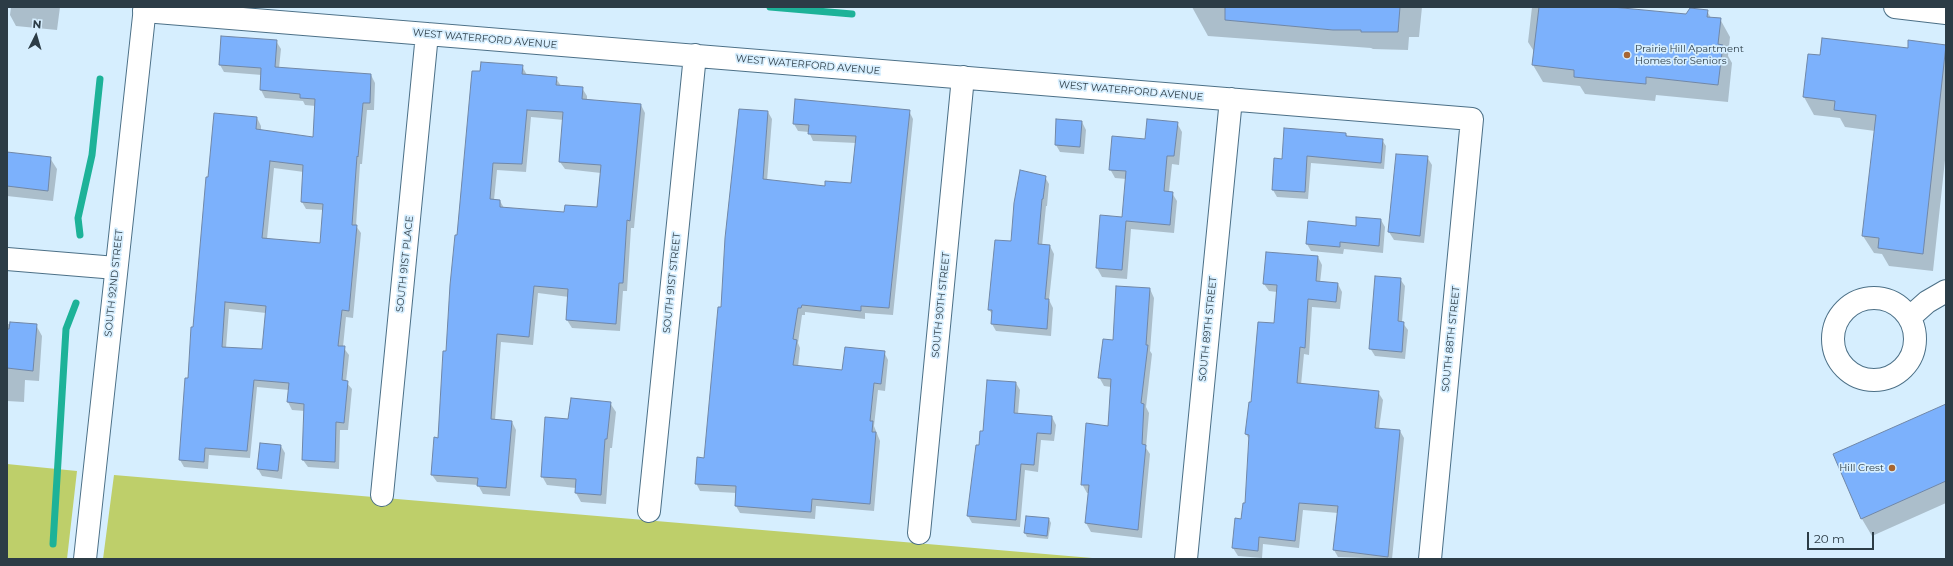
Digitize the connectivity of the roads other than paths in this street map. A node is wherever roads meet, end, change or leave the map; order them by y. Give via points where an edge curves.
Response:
1 (1895, 7) edge
2 (145, 9) edge
3 (1946, 13) edge
4 (427, 34) junction
5 (695, 55) junction
6 (964, 77) junction
7 (1231, 99) junction
8 (1472, 119) joint
9 (7, 259) edge
10 (116, 268) junction
11 (1946, 291) edge
12 (1909, 318) dead end
13 (382, 495) dead end
14 (649, 511) dead end
15 (920, 533) dead end
16 (85, 559) edge
17 (1186, 559) edge
18 (1430, 559) edge

1 - 3 street
2 - 4 street, WEST WATERFORD AVENUE
2 - 10 street, SOUTH 92ND STREET
4 - 5 street, WEST WATERFORD AVENUE
4 - 13 street, SOUTH 91ST PLACE
5 - 6 street, WEST WATERFORD AVENUE
5 - 14 street, SOUTH 91ST STREET
6 - 7 street, WEST WATERFORD AVENUE
6 - 15 street, SOUTH 90TH STREET
7 - 8 street, WEST WATERFORD AVENUE
7 - 17 street, SOUTH 89TH STREET
8 - 18 street, SOUTH 88TH STREET
9 - 10 street
10 - 16 street, SOUTH 92ND STREET
11 - 12 street via 1927,302

